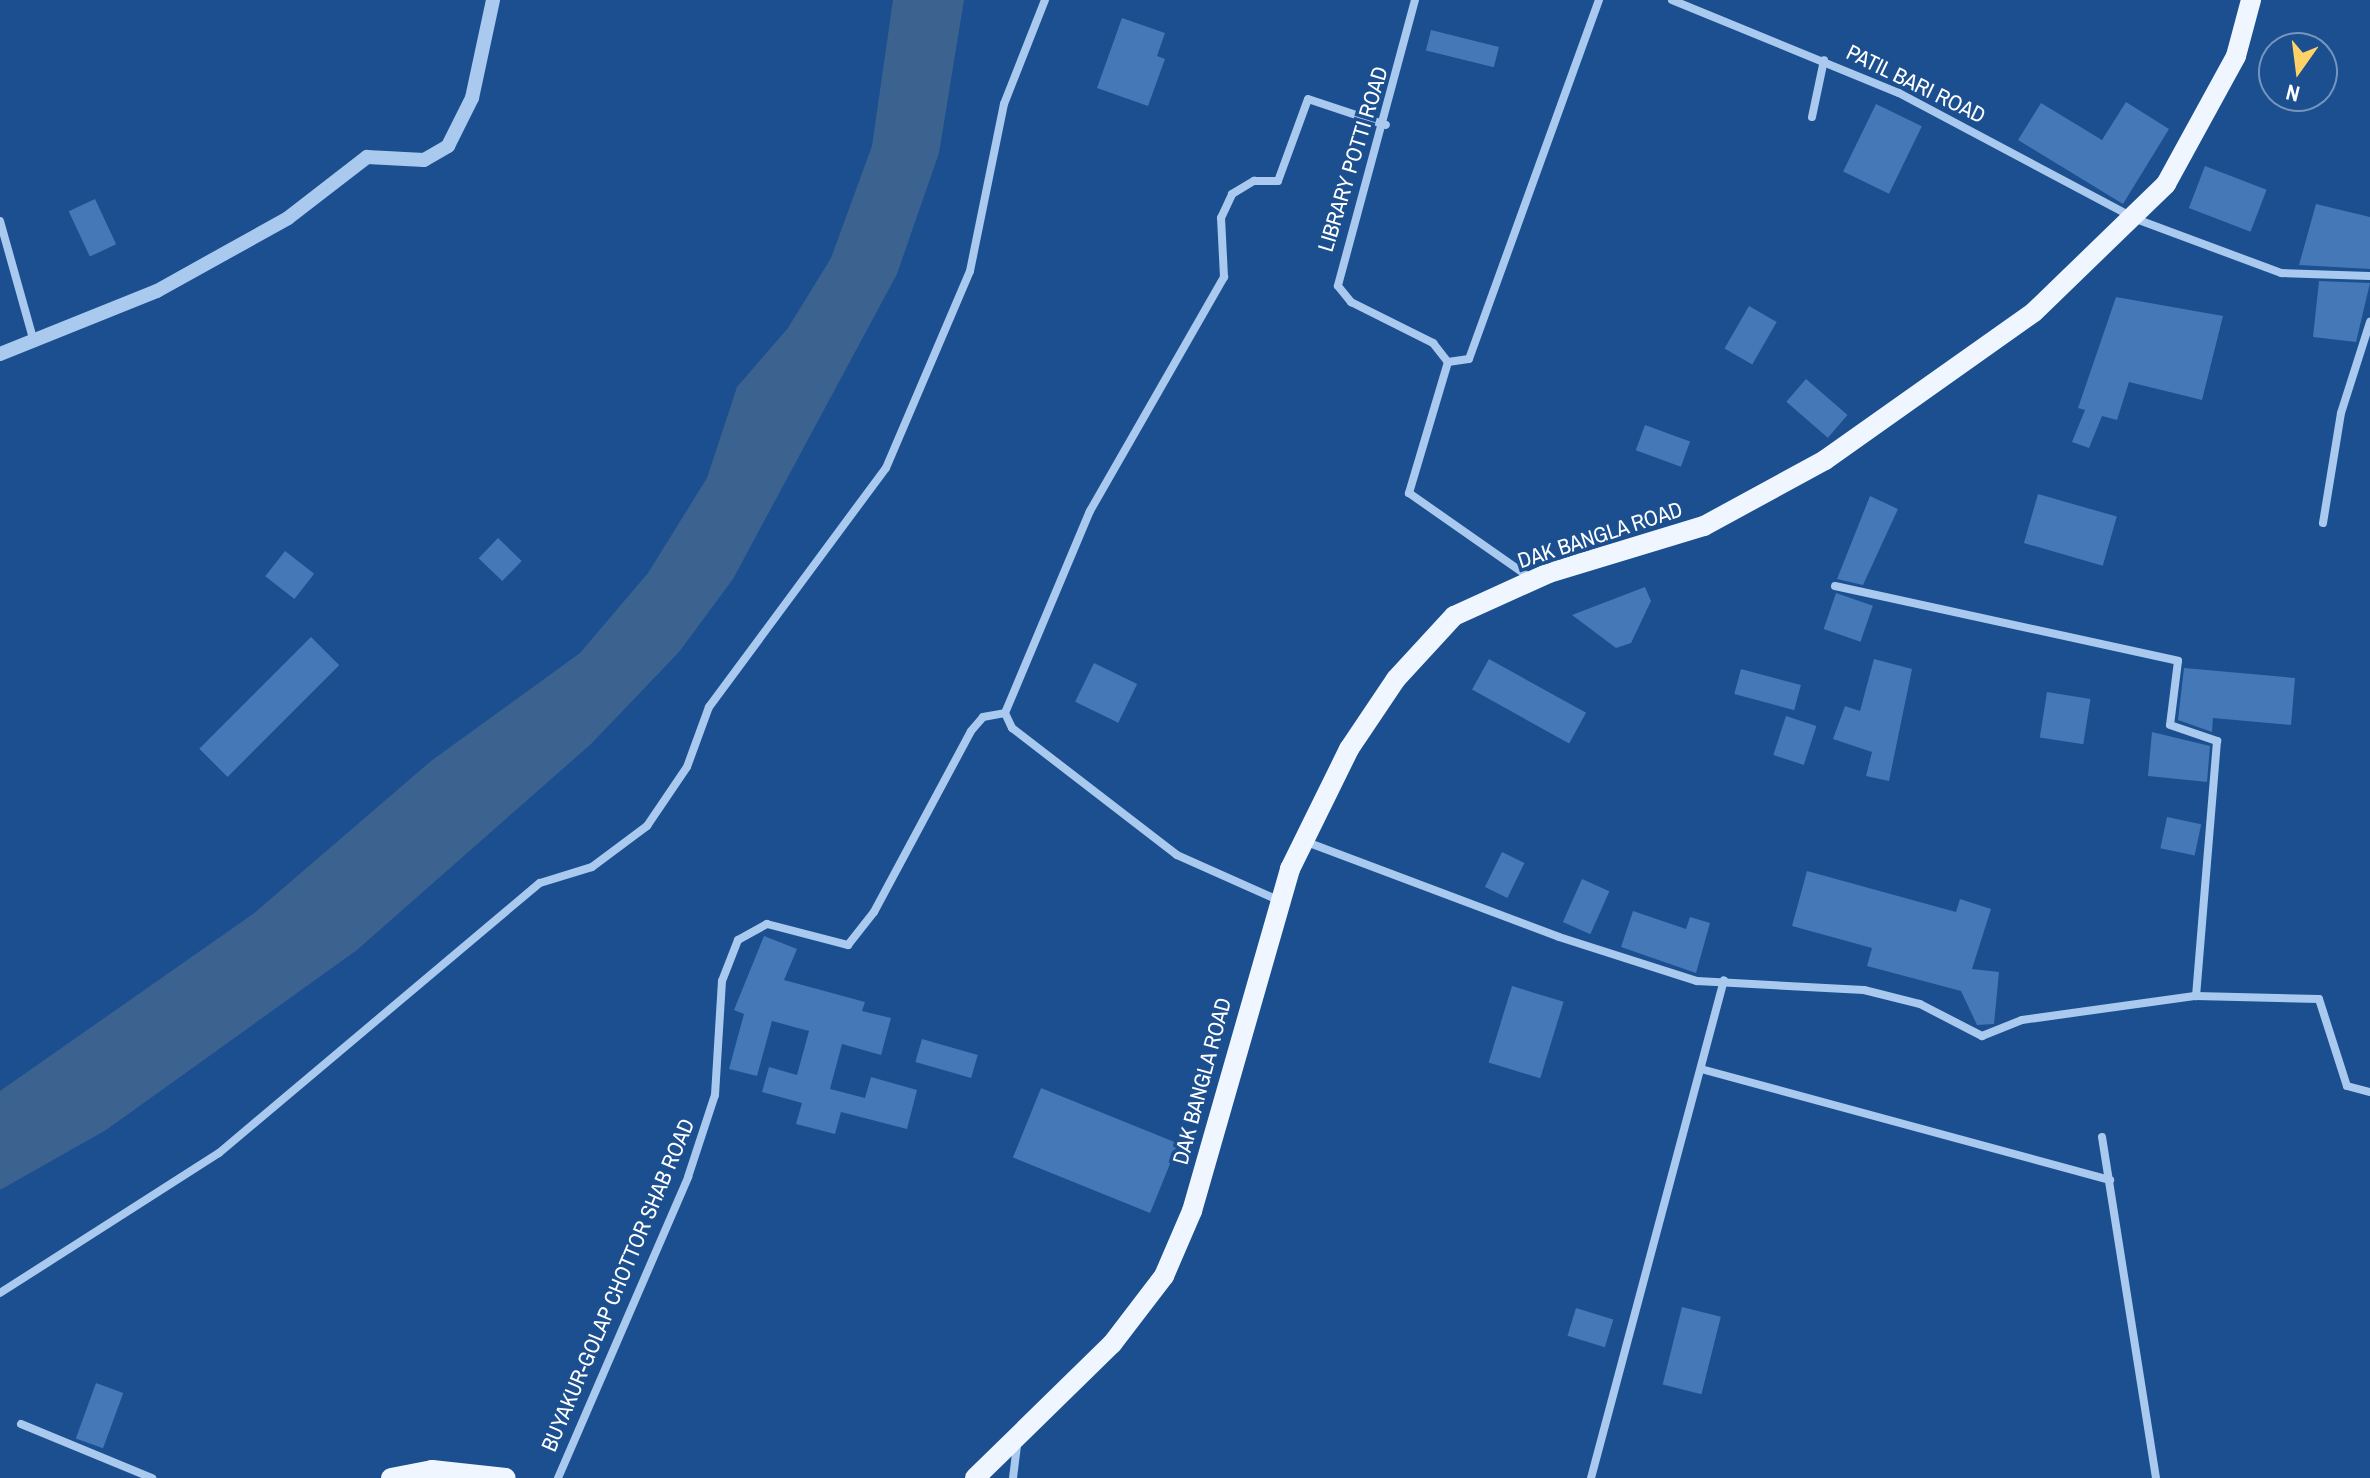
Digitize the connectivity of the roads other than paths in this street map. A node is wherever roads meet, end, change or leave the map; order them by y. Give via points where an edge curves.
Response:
1 (493, 0) edge
2 (1045, 0) edge
3 (1415, 0) edge
4 (1599, 0) edge
5 (1672, 0) edge
6 (2251, 0) edge
7 (1824, 60) junction
8 (1812, 117) dead end
9 (1386, 125) junction
10 (2136, 219) junction
11 (0, 221) edge
12 (2370, 276) edge
13 (2370, 322) edge
14 (34, 343) junction
15 (0, 354) edge
16 (1448, 362) junction
17 (2323, 523) dead end
18 (1534, 580) junction
19 (1835, 586) dead end
20 (1005, 713) junction
21 (1304, 841) junction
22 (1278, 900) junction
23 (1724, 980) junction
24 (2196, 996) junction
25 (1701, 1069) junction
26 (2370, 1092) edge
27 (2102, 1137) dead end
28 (2110, 1180) junction
29 (0, 1293) edge
30 (21, 1424) dead end
31 (1017, 1440) junction
32 (152, 1478) edge
33 (391, 1478) edge
34 (506, 1478) edge
35 (558, 1478) edge
36 (975, 1478) edge
37 (1013, 1478) edge
38 (1591, 1478) edge
39 (2156, 1478) edge

1 - 14 street via 472,98 448,146 424,160 367,157 288,218 211,261
2 - 29 street via 1004,104 970,271 886,468 709,707 687,767 647,826 592,867 540,883 219,1153
3 - 9 street, LIBRARY POTTI ROAD
4 - 16 street via 1469,359
5 - 7 street, PATIL BARI ROAD
6 - 10 main road, DAK BANGLA ROAD via 2236,56 2166,184
7 - 8 street
7 - 10 street, PATIL BARI ROAD
9 - 16 street, LIBRARY POTTI ROAD via 1337,269 1338,286 1351,302 1433,343
9 - 20 street via 1308,99 1278,181 1254,181 1232,194 1221,218 1224,277 1090,511
10 - 12 street, PATIL BARI ROAD via 2281,273
10 - 18 main road, DAK BANGLA ROAD via 2034,312 1825,460 1704,526
11 - 14 street
13 - 17 street via 2341,413
14 - 15 street
16 - 18 street via 1409,493
18 - 21 main road, DAK BANGLA ROAD via 1454,616 1396,679 1349,749
19 - 24 street via 2178,661 2170,725 2217,741
20 - 22 street via 1012,728 1177,855
20 - 35 street, BUYAKUR-GOLAP CHOTTOR SHAB ROAD via 983,717 971,731 874,912 848,945 767,924 738,940 722,981 715,1095 692,1163
21 - 22 main road, DAK BANGLA ROAD
21 - 23 street via 1559,937 1697,981
22 - 31 main road, DAK BANGLA ROAD via 1192,1211 1164,1276 1112,1344
23 - 24 street via 1864,990 1920,1004 1982,1036 2022,1020
23 - 25 street
24 - 26 street via 2319,999 2347,1086
25 - 28 street
25 - 38 street
27 - 28 street
28 - 39 street
30 - 32 street
31 - 36 main road, DAK BANGLA ROAD
31 - 37 street
33 - 34 main road via 432,1470

